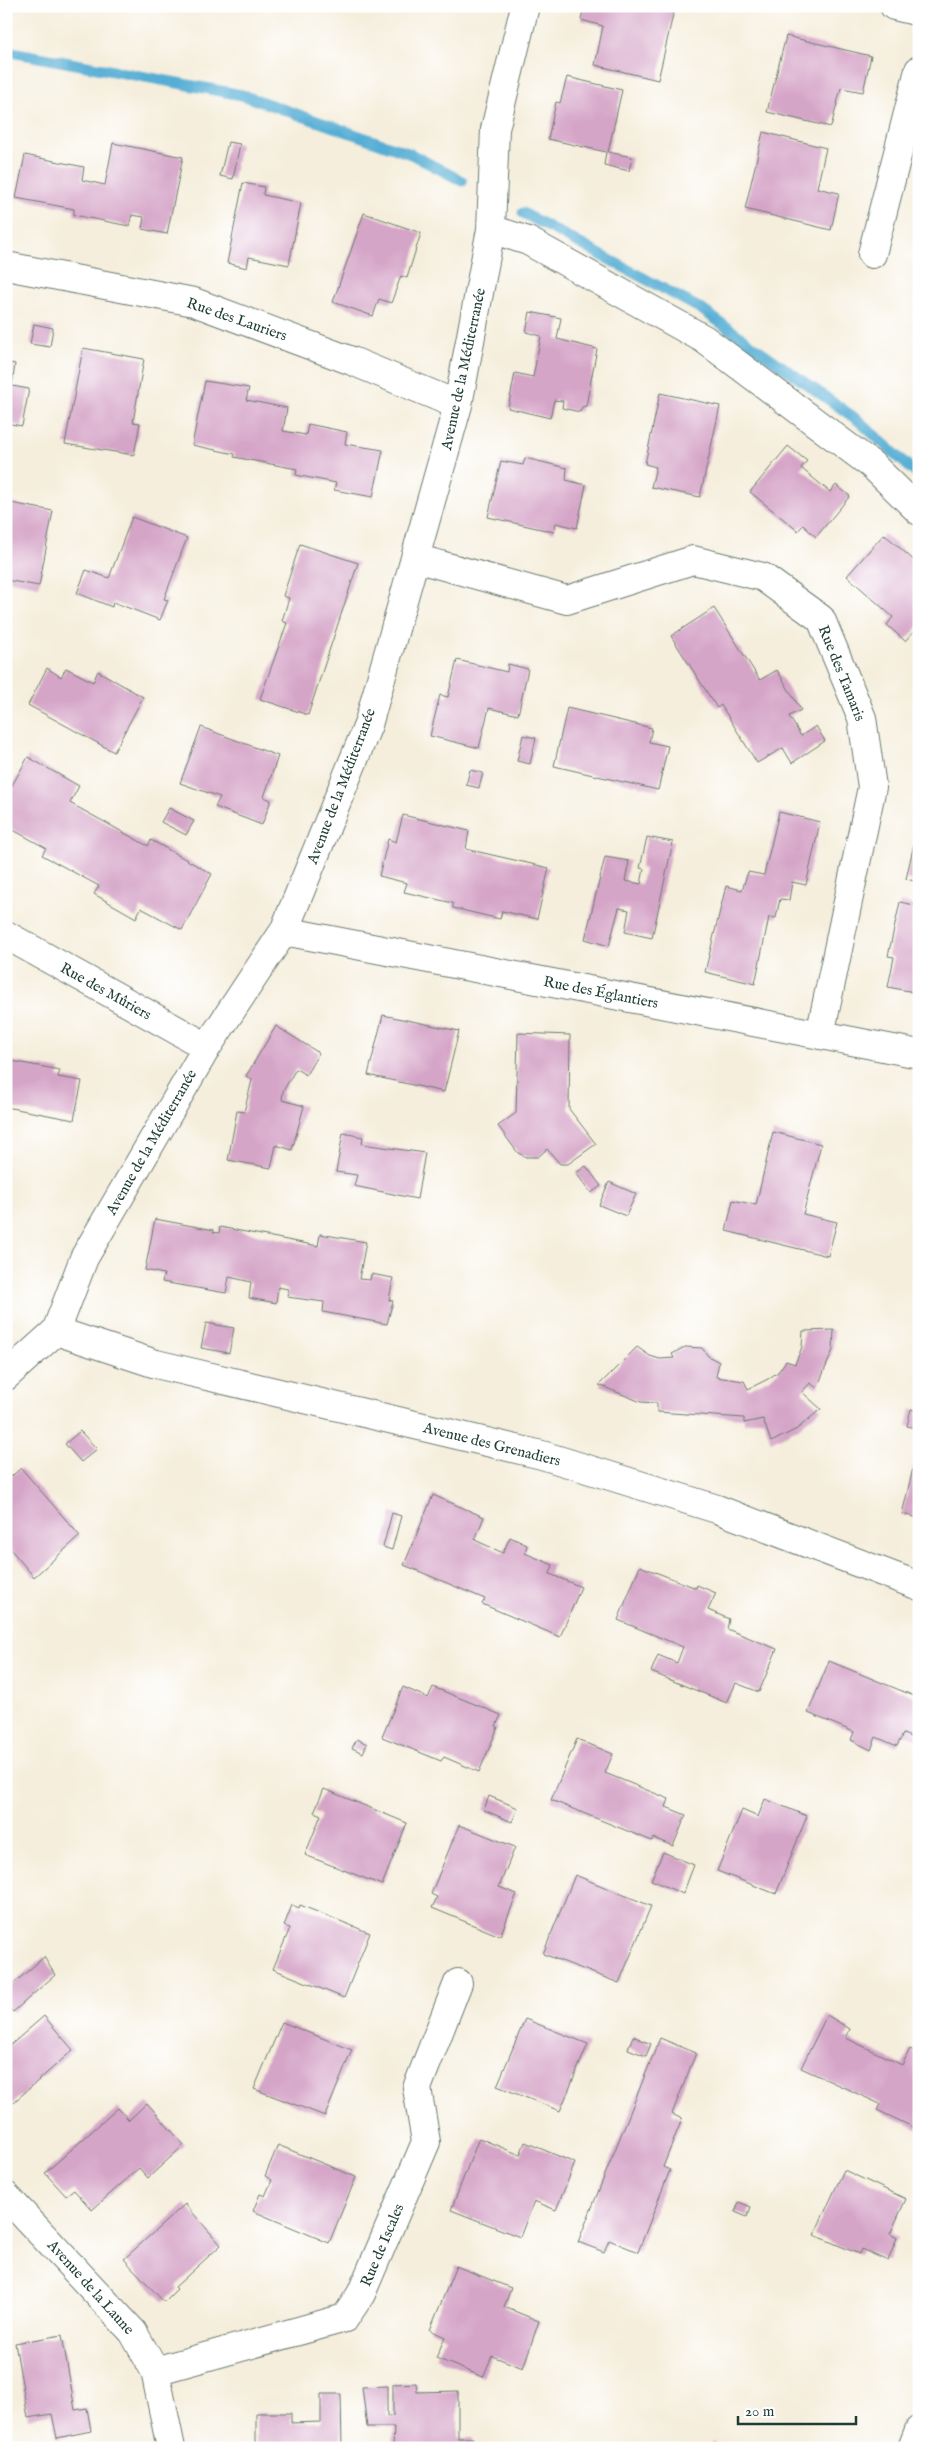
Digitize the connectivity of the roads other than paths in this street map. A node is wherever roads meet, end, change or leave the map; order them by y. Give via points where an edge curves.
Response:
1 (525, 6) edge
2 (894, 6) edge
3 (919, 12) edge
4 (919, 70) edge
5 (491, 229) junction
6 (872, 254) dead end
7 (6, 266) edge
8 (458, 405) junction
9 (919, 511) edge
10 (415, 558) junction
11 (284, 931) junction
12 (6, 935) edge
13 (820, 1035) junction
14 (207, 1047) junction
15 (919, 1054) edge
16 (56, 1331) junction
17 (6, 1376) edge
18 (919, 1586) edge
19 (458, 1983) dead end
20 (6, 2196) edge
21 (155, 2372) junction
22 (919, 2430) edge
23 (171, 2448) edge
24 (912, 2448) edge

1 - 5 street, Avenue de la Méditerranée via 495,129
2 - 3 street
4 - 6 street
5 - 8 street, Avenue de la Méditerranée
5 - 9 street via 528,242 704,339 872,465
7 - 8 street, Rue des Lauriers via 194,302 352,360
8 - 10 street, Avenue de la Méditerranée
10 - 11 street, Avenue de la Méditerranée via 368,725
10 - 13 street, Rue des Tamaris via 568,600 693,560 764,576 821,619 862,718 872,787
11 - 13 street, Rue des Églantiers
11 - 14 street, Avenue de la Méditerranée
12 - 14 street, Rue des Mûriers
13 - 15 street, Rue des Églantiers
14 - 16 street, Avenue de la Méditerranée via 84,1258
16 - 17 street, Avenue de la Méditerranée
16 - 18 street, Avenue des Grenadiers via 156,1364 542,1455 717,1509
19 - 21 street, Rue de Iscales via 417,2088 426,2142 361,2294 345,2318
20 - 21 street, Avenue de la Laune via 133,2332
21 - 23 street, Avenue de la Laune
22 - 24 street

